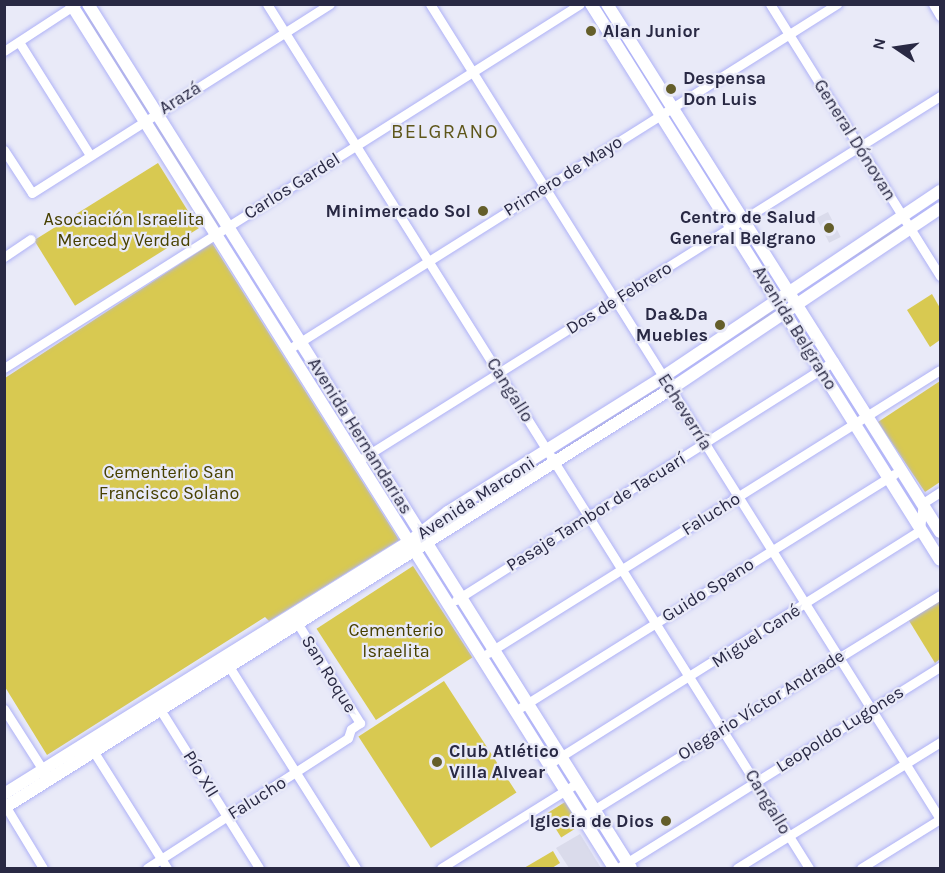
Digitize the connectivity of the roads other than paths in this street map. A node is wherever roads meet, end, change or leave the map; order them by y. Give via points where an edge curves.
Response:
1 (88, 4) edge
2 (267, 4) edge
3 (330, 4) edge
4 (430, 4) edge
5 (580, 4) edge
6 (591, 4) edge
7 (608, 4) edge
8 (770, 4) edge
9 (837, 4) edge
10 (933, 4) edge
11 (73, 5) edge
12 (940, 16) edge
13 (285, 33) junction
14 (788, 34) junction
15 (19, 42) junction
16 (4, 51) edge
17 (473, 73) junction
18 (940, 96) edge
19 (672, 108) junction
20 (156, 112) junction
21 (661, 115) junction
22 (143, 122) junction
23 (356, 146) junction
24 (858, 146) junction
25 (6, 154) edge
26 (90, 155) junction
27 (545, 187) junction
28 (940, 191) edge
29 (940, 208) edge
30 (903, 216) junction
31 (744, 221) junction
32 (228, 226) junction
33 (732, 227) junction
34 (910, 228) junction
35 (214, 233) junction
36 (31, 239) dead end
37 (4, 257) edge
38 (427, 262) junction
39 (940, 276) edge
40 (790, 293) junction
41 (615, 299) junction
42 (778, 301) junction
43 (798, 305) junction
44 (786, 313) junction
45 (294, 345) junction
46 (834, 362) junction
47 (4, 368) edge
48 (821, 369) junction
49 (940, 370) edge
50 (499, 373) junction
51 (663, 377) junction
52 (671, 389) junction
53 (867, 417) junction
54 (856, 424) junction
55 (705, 443) junction
56 (548, 451) junction
57 (370, 453) junction
58 (358, 461) junction
59 (556, 464) junction
60 (901, 470) junction
61 (888, 478) junction
62 (940, 492) edge
63 (739, 497) junction
64 (923, 503) junction
65 (588, 517) junction
66 (920, 530) junction
67 (420, 531) junction
68 (940, 532) edge
69 (428, 544) junction
70 (413, 547) junction
71 (772, 549) junction
72 (940, 560) edge
73 (621, 571) junction
74 (940, 595) edge
75 (461, 597) junction
76 (807, 602) junction
77 (448, 605) junction
78 (298, 624) junction
79 (655, 624) junction
80 (494, 650) junction
81 (481, 657) junction
82 (840, 657) junction
83 (940, 666) edge
84 (230, 668) junction
85 (689, 679) junction
86 (527, 703) junction
87 (4, 709) edge
88 (874, 709) junction
89 (161, 711) junction
90 (515, 711) junction
91 (360, 723) joint
92 (722, 729) junction
93 (87, 742) junction
94 (940, 742) edge
95 (95, 753) junction
96 (561, 757) junction
97 (906, 764) junction
98 (549, 765) junction
99 (296, 773) junction
100 (46, 775) junction
101 (756, 782) junction
102 (578, 783) junction
103 (565, 790) junction
104 (4, 794) edge
105 (5, 808) edge
106 (594, 809) junction
107 (227, 816) junction
108 (582, 817) junction
109 (940, 819) edge
110 (788, 837) junction
111 (161, 859) junction
112 (626, 867) edge
113 (43, 868) edge
114 (147, 868) edge
115 (167, 868) edge
116 (259, 868) edge
117 (356, 868) edge
118 (441, 868) edge
119 (614, 868) edge
120 (737, 868) edge
121 (808, 868) edge
122 (861, 868) edge

1 - 20 main road, Avenida Hernandarias
2 - 13 street, Cangallo
3 - 13 street, Arazá
4 - 17 street, Echeverría
5 - 17 street, Carlos Gardel
6 - 21 main road, Avenida Belgrano
7 - 19 main road, Avenida Belgrano
8 - 14 street, General Dónovan
9 - 14 street, Primero de Mayo
10 - 12 street
11 - 15 street
11 - 22 main road, Avenida Hernandarias
13 - 20 street, Arazá
13 - 23 street, Cangallo
14 - 19 street, Primero de Mayo
14 - 24 street, General Dónovan
15 - 16 street
15 - 26 street
17 - 23 street, Carlos Gardel
17 - 27 street, Echeverría
18 - 24 street, Dos de Febrero
19 - 21 street, Primero de Mayo
19 - 31 main road, Avenida Belgrano
20 - 22 street, Arazá
20 - 32 main road, Avenida Hernandarias
21 - 27 street, Primero de Mayo
21 - 33 main road, Avenida Belgrano
22 - 26 street, Arazá
22 - 35 main road, Avenida Hernandarias
23 - 32 street, Carlos Gardel
23 - 38 street, Cangallo
24 - 30 street, General Dónovan
24 - 31 street, Dos de Febrero
25 - 26 street, Arazá via 32,193
27 - 38 street, Primero de Mayo
27 - 41 street, Echeverría
28 - 30 main road, Avenida Marconi
29 - 34 main road, Avenida Marconi
30 - 34 street, General Dónovan
30 - 40 main road, Avenida Marconi
31 - 33 street, Dos de Febrero
31 - 40 main road, Avenida Belgrano
32 - 35 street, Carlos Gardel
32 - 45 main road, Avenida Hernandarias
33 - 41 street, Dos de Febrero
33 - 42 main road, Avenida Belgrano
34 - 39 street, General Dónovan
34 - 43 main road, Avenida Marconi
35 - 45 main road, Avenida Hernandarias
35 - 47 street, Carlos Gardel
36 - 37 street
38 - 45 street, Primero de Mayo
38 - 50 street, Cangallo
40 - 42 main road, Avenida Marconi
40 - 43 main road, Avenida Belgrano
41 - 50 street, Dos de Febrero
41 - 51 street, Echeverría
42 - 44 main road, Avenida Belgrano
42 - 51 main road, Avenida Marconi
43 - 44 main road, Avenida Marconi
43 - 46 main road, Avenida Belgrano
44 - 48 main road, Avenida Belgrano
44 - 52 main road, Avenida Marconi
45 - 57 main road, Avenida Hernandarias
45 - 58 main road, Avenida Hernandarias
46 - 48 street, Pasaje Tambor de Tacuarí
46 - 53 main road, Avenida Belgrano
48 - 54 main road, Avenida Belgrano
48 - 55 street, Pasaje Tambor de Tacuarí
49 - 53 street, Falucho
50 - 56 street, Cangallo
50 - 57 street, Dos de Febrero
51 - 52 street, Echeverría
51 - 56 main road, Avenida Marconi
52 - 55 street, Echeverría
52 - 59 main road, Avenida Marconi
53 - 54 street, Falucho
53 - 60 main road, Avenida Belgrano
54 - 61 main road, Avenida Belgrano
54 - 63 street, Falucho
55 - 63 street, Echeverría
55 - 65 street, Pasaje Tambor de Tacuarí
56 - 59 street, Cangallo
56 - 67 main road, Avenida Marconi
57 - 58 street, Dos de Febrero
57 - 67 main road, Avenida Hernandarias
58 - 70 main road, Avenida Hernandarias
59 - 65 street, Cangallo
59 - 69 main road, Avenida Marconi
60 - 61 street, Guido Spano
60 - 64 main road, Avenida Belgrano
61 - 66 main road, Avenida Belgrano
61 - 71 street, Guido Spano
62 - 64 street
63 - 71 street, Echeverría
63 - 73 street, Falucho
64 - 66 street
64 - 68 main road, Avenida Belgrano
65 - 73 street, Cangallo
65 - 75 street, Pasaje Tambor de Tacuarí
66 - 72 main road, Avenida Belgrano
66 - 76 street, Miguel Cané
67 - 69 main road, Avenida Hernandarias
67 - 70 main road, Avenida Marconi
69 - 70 main road, Avenida Marconi
69 - 75 main road, Avenida Hernandarias
70 - 77 main road, Avenida Hernandarias
70 - 78 main road, Avenida Marconi
70 - 93 main road, Avenida Marconi
71 - 76 street, Echeverría
71 - 79 street, Guido Spano
73 - 79 street, Cangallo
73 - 80 street, Falucho
74 - 82 street, Olegario Víctor Andrade
75 - 77 street, Pasaje Tambor de Tacuarí
75 - 80 main road, Avenida Hernandarias
76 - 82 street, Echeverría
76 - 85 street, Miguel Cané
77 - 81 main road, Avenida Hernandarias
78 - 84 main road, Avenida Marconi
78 - 91 street, San Roque
79 - 85 street, Cangallo
79 - 86 street, Guido Spano
80 - 81 street, Falucho
80 - 86 main road, Avenida Hernandarias
81 - 90 main road, Avenida Hernandarias
82 - 88 street, Echeverría
82 - 92 street, Olegario Víctor Andrade
83 - 88 street, Leopoldo Lugones
84 - 89 main road, Avenida Marconi
84 - 99 street
85 - 92 street, Cangallo
85 - 96 street, Miguel Cané
86 - 90 street, Guido Spano
86 - 96 main road, Avenida Hernandarias
87 - 100 street
88 - 97 street, Echeverría
88 - 101 street, Leopoldo Lugones
89 - 95 main road, Avenida Marconi
89 - 107 street, Pío XII
90 - 98 main road, Avenida Hernandarias
91 - 99 street, Falucho via 351,729 348,738
92 - 101 street, Cangallo
92 - 106 street, Olegario Víctor Andrade
93 - 95 street
93 - 100 main road, Avenida Marconi
94 - 97 street
95 - 100 main road, Avenida Marconi
95 - 111 street
96 - 98 street, Miguel Cané
96 - 102 main road, Avenida Hernandarias
97 - 109 street, Echeverría
97 - 110 street
98 - 103 main road, Avenida Hernandarias
99 - 107 street, Falucho
99 - 117 street
100 - 104 main road, Avenida Marconi
100 - 105 main road, Avenida Marconi
101 - 110 street, Cangallo
101 - 112 street, Leopoldo Lugones
102 - 103 street
102 - 106 main road, Avenida Hernandarias
103 - 108 main road, Avenida Hernandarias
103 - 118 street
105 - 113 street
106 - 108 street, Olegario Víctor Andrade
106 - 112 main road, Avenida Hernandarias
107 - 111 street, Falucho
107 - 116 street, Pío XII
108 - 119 main road, Avenida Hernandarias
109 - 122 street
110 - 120 street
110 - 121 street, Cangallo
111 - 114 street, Falucho
111 - 115 street

